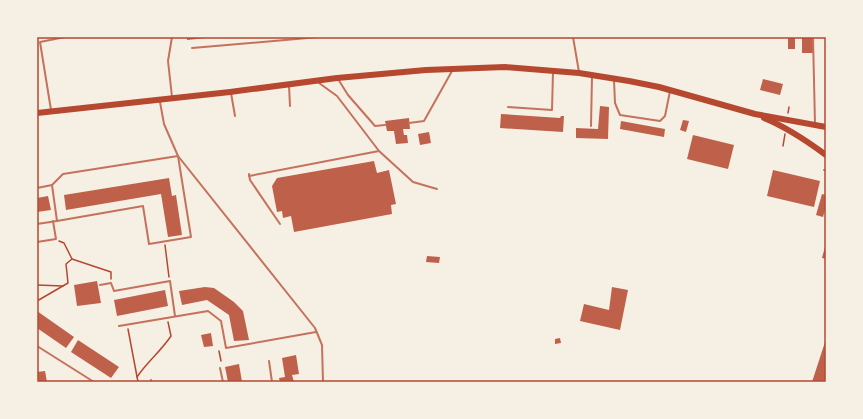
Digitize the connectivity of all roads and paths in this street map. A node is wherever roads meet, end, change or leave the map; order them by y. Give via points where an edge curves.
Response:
1 (66, 37) edge
2 (172, 37) edge
3 (319, 37) edge
4 (573, 37) edge
5 (813, 37) edge
6 (192, 48) dead end
7 (454, 68) junction
8 (553, 70) junction
9 (579, 73) junction
10 (592, 75) junction
11 (337, 78) junction
12 (614, 79) junction
13 (316, 81) junction
14 (289, 84) junction
15 (670, 90) junction
16 (230, 92) junction
17 (172, 97) junction
18 (160, 99) junction
19 (290, 106) dead end
20 (508, 107) dead end
21 (51, 111) junction
22 (37, 113) edge
23 (755, 114) junction
24 (235, 116) dead end
25 (409, 123) dead end
26 (385, 125) dead end
27 (815, 125) junction
28 (591, 126) dead end
29 (826, 126) edge
30 (379, 151) junction
31 (826, 155) edge
32 (178, 156) junction
33 (52, 186) junction
34 (37, 188) edge
35 (437, 189) dead end
36 (53, 221) junction
37 (57, 221) junction
38 (37, 224) edge
39 (280, 224) dead end
40 (56, 239) junction
41 (37, 242) edge
42 (165, 245) dead end
43 (72, 259) junction
44 (170, 281) junction
45 (111, 283) junction
46 (37, 285) edge
47 (100, 285) dead end
48 (64, 286) junction
49 (37, 301) edge
50 (176, 316) junction
51 (167, 317) junction
52 (118, 326) dead end
53 (128, 326) dead end
54 (316, 332) junction
55 (37, 346) edge
56 (219, 351) dead end
57 (220, 361) dead end
58 (269, 361) dead end
59 (220, 368) dead end
60 (137, 377) junction
61 (94, 382) edge
62 (138, 382) edge
63 (223, 382) edge
64 (272, 382) edge
65 (323, 382) edge

1 - 21 lane via 40,42
2 - 17 lane via 168,61
3 - 6 lane
4 - 9 lane
5 - 27 lane
7 - 8 main road via 505,67
7 - 11 main road
7 - 25 lane via 424,121
8 - 9 main road
8 - 20 lane via 552,110
9 - 10 main road
10 - 12 main road
10 - 28 lane
11 - 13 main road
11 - 26 lane via 376,126
12 - 15 main road
12 - 15 lane via 615,104 620,115 660,121 665,116
13 - 14 main road
13 - 30 lane via 337,96
14 - 16 main road
14 - 19 lane
15 - 23 main road
16 - 17 main road
16 - 24 lane
17 - 18 main road
18 - 21 main road
18 - 32 lane via 164,124
21 - 22 main road
23 - 27 main road
23 - 31 main road via 810,143
27 - 29 main road
30 - 35 lane via 413,182
30 - 39 lane via 249,175
32 - 33 lane via 63,174
32 - 37 lane via 191,237 149,244 143,206
32 - 54 lane via 299,307
33 - 34 lane
33 - 37 lane
36 - 37 lane
36 - 38 lane
36 - 40 lane
40 - 41 lane
40 - 43 path via 64,243
42 - 44 path
43 - 45 path via 111,272
43 - 48 path via 66,264 68,283
44 - 45 lane via 114,291
44 - 50 lane
45 - 47 lane
46 - 48 path
48 - 49 path
50 - 51 lane
50 - 54 lane via 208,311 221,321 226,348
51 - 52 lane
51 - 60 path via 171,336
53 - 60 path
54 - 65 lane via 322,345
55 - 61 lane
56 - 57 path
58 - 64 lane
59 - 63 lane
60 - 62 path

